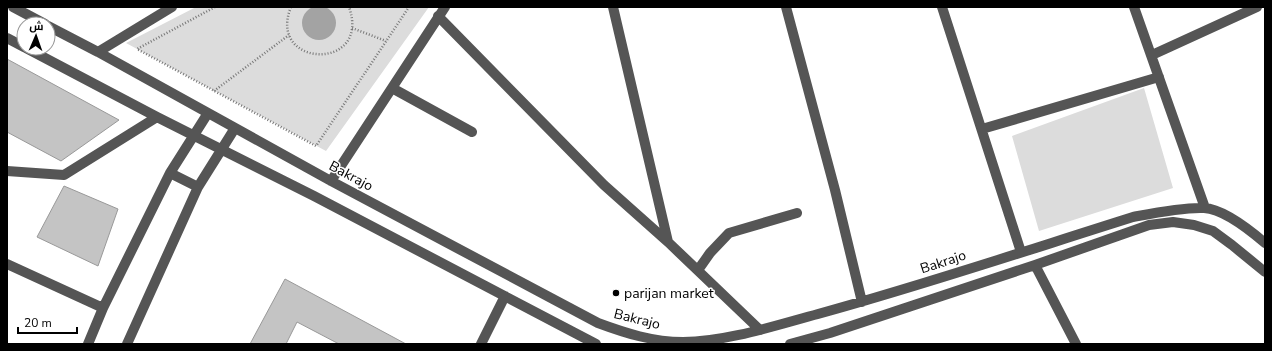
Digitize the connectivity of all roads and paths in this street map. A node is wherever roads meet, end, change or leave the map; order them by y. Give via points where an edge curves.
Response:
1 (13, 7) edge
2 (172, 7) edge
3 (216, 7) edge
4 (291, 7) edge
5 (349, 7) edge
6 (409, 7) edge
7 (445, 7) edge
8 (613, 7) edge
9 (786, 7) edge
10 (942, 7) edge
11 (1134, 7) edge
12 (1257, 7) edge
13 (30, 16) edge
14 (438, 16) junction
15 (352, 28) junction
16 (56, 30) edge
17 (289, 35) junction
18 (7, 38) edge
19 (386, 41) junction
20 (16, 43) edge
21 (98, 52) junction
22 (40, 56) edge
23 (1152, 56) junction
24 (1159, 77) junction
25 (392, 88) junction
26 (214, 91) junction
27 (208, 113) junction
28 (157, 117) junction
29 (235, 128) junction
30 (982, 129) junction
31 (472, 132) dead end
32 (194, 135) junction
33 (222, 150) junction
34 (7, 171) edge
35 (170, 174) junction
36 (332, 181) junction
37 (198, 188) junction
38 (1205, 208) junction
39 (797, 213) dead end
40 (668, 242) junction
41 (1265, 243) edge
42 (1021, 252) junction
43 (7, 264) edge
44 (1035, 266) junction
45 (698, 270) junction
46 (1265, 272) edge
47 (505, 296) junction
48 (862, 302) junction
49 (103, 308) junction
50 (760, 330) junction
51 (830, 334) junction
52 (88, 344) edge
53 (127, 344) edge
54 (481, 344) edge
55 (596, 344) edge
56 (790, 344) edge
57 (831, 344) edge
58 (1076, 344) edge

1 - 13 street
2 - 21 street
3 - 26 path via 137,49
4 - 17 path via 287,25
5 - 15 path
6 - 19 path
7 - 14 street
8 - 40 street
9 - 48 street
10 - 30 street
11 - 23 street
12 - 23 street
14 - 25 street
14 - 40 street via 604,185
15 - 17 path via 349,38 342,46 323,55 303,51
15 - 19 path
16 - 21 street, Bakrajo
17 - 26 path
18 - 20 street
19 - 26 path via 316,146
21 - 27 street, Bakrajo
22 - 28 street
23 - 24 street
24 - 30 street
24 - 38 street
25 - 31 street
25 - 36 street
27 - 29 street, Bakrajo
27 - 32 street
28 - 32 street
28 - 34 street via 64,175
29 - 33 street
29 - 36 street, Bakrajo
30 - 42 street
32 - 33 street
32 - 35 street
33 - 37 street
33 - 47 street
35 - 37 street
35 - 49 street
36 - 50 street, Bakrajo via 591,320 622,332 683,342 712,340
37 - 53 street
38 - 41 street, Bakrajo via 1232,218
38 - 42 street, Bakrajo via 1133,217
39 - 45 street via 729,233
40 - 45 street
42 - 48 street, Bakrajo
43 - 49 street
44 - 46 street via 1149,225 1173,222 1194,224 1213,231
44 - 51 street
44 - 58 street
45 - 50 street
47 - 54 street
47 - 55 street
48 - 50 street, Bakrajo
49 - 52 street
51 - 56 street
51 - 57 street

